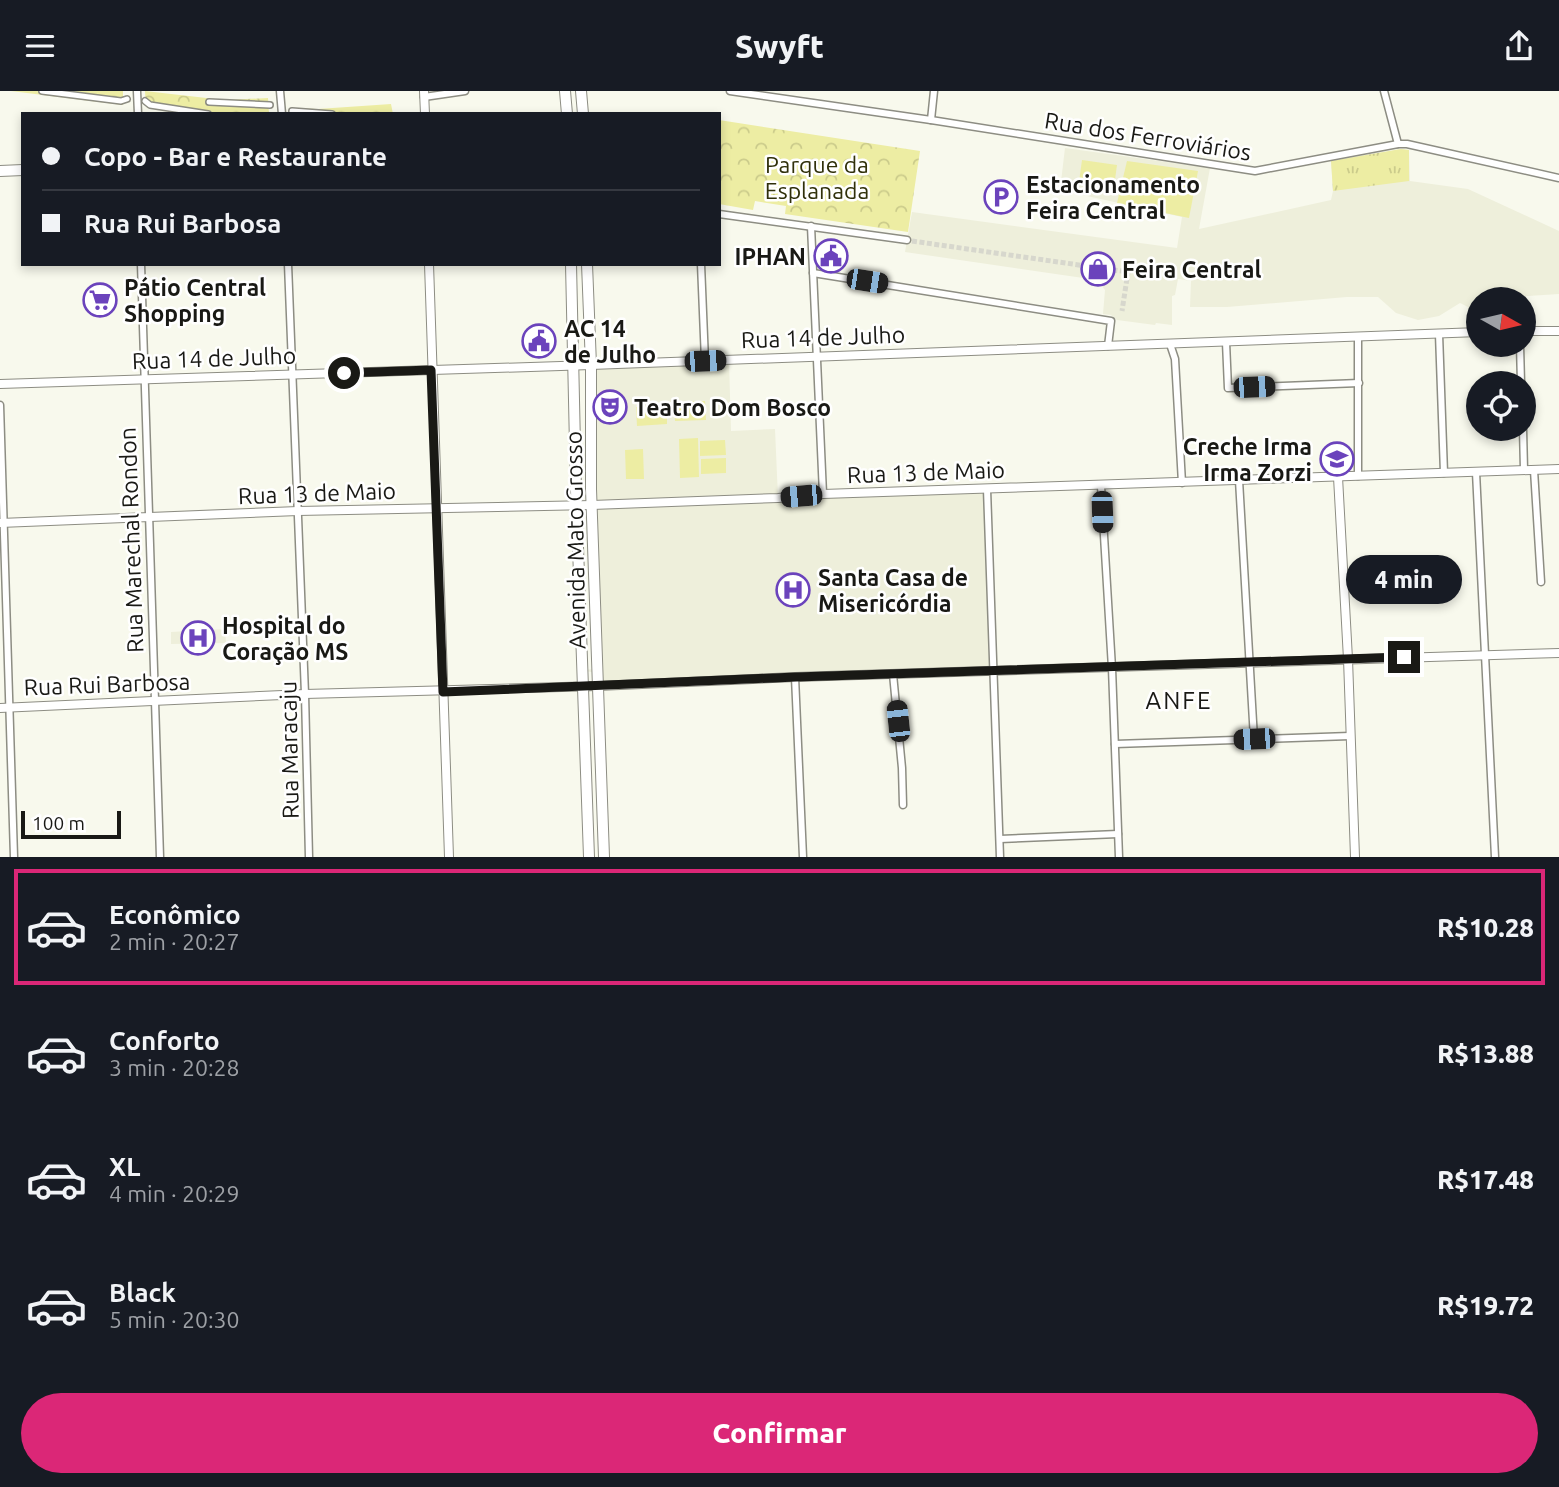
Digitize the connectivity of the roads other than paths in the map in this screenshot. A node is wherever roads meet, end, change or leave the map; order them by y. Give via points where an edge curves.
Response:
1 (42, 91) edge
2 (137, 91) edge
3 (280, 91) edge
4 (465, 91) edge
5 (565, 91) edge
6 (581, 91) edge
7 (730, 91) edge
8 (934, 91) edge
9 (1384, 91) edge
10 (424, 94) edge
11 (127, 99) dead end
12 (145, 101) dead end
13 (209, 102) dead end
14 (270, 105) dead end
15 (292, 111) dead end
16 (138, 112) edge
17 (195, 112) edge
18 (282, 112) edge
19 (305, 112) edge
20 (425, 112) edge
21 (567, 112) edge
22 (583, 112) edge
23 (931, 120) junction
24 (1398, 144) junction
25 (21, 170) edge
26 (0, 171) edge
27 (1559, 179) edge
28 (721, 214) edge
29 (810, 226) junction
30 (910, 241) tunnel mouth
31 (141, 266) edge
32 (288, 266) edge
33 (429, 266) edge
34 (571, 266) edge
35 (587, 266) edge
36 (701, 266) edge
37 (813, 273) junction
38 (1536, 330) edge
39 (1559, 330) edge
40 (1466, 333) edge
41 (1439, 334) junction
42 (1358, 337) junction
43 (1226, 342) junction
44 (1170, 344) junction
45 (1108, 346) junction
46 (817, 357) junction
47 (705, 361) junction
48 (591, 365) junction
49 (575, 366) junction
50 (431, 370) junction
51 (293, 375) junction
52 (143, 379) junction
53 (1359, 383) junction
54 (0, 384) edge
55 (0, 405) edge
56 (1525, 441) edge
57 (1559, 469) edge
58 (1529, 470) junction
59 (1476, 472) junction
60 (1444, 473) junction
61 (1358, 476) junction
62 (1338, 477) junction
63 (1239, 480) junction
64 (1182, 483) junction
65 (1101, 486) junction
66 (987, 489) junction
67 (823, 494) junction
68 (576, 505) junction
69 (592, 505) junction
70 (436, 509) junction
71 (298, 511) junction
72 (148, 518) junction
73 (2, 523) edge
74 (1541, 582) dead end
75 (1559, 653) edge
76 (1486, 655) junction
77 (1348, 659) junction
78 (1250, 663) junction
79 (1112, 668) junction
80 (994, 671) junction
81 (893, 674) junction
82 (796, 677) junction
83 (598, 686) junction
84 (583, 687) junction
85 (443, 692) junction
86 (305, 694) junction
87 (154, 702) junction
88 (10, 707) junction
89 (0, 708) edge
90 (1350, 736) junction
91 (1254, 739) junction
92 (1115, 744) junction
93 (903, 805) dead end
94 (1118, 834) junction
95 (1000, 839) junction
96 (14, 857) edge
97 (160, 857) edge
98 (309, 857) edge
99 (449, 857) edge
100 (589, 857) edge
101 (604, 857) edge
102 (803, 857) edge
103 (1000, 857) edge
104 (1119, 857) edge
105 (1355, 857) edge
106 (1495, 857) edge

1 - 11 street
2 - 16 street
3 - 18 street
4 - 10 street
5 - 21 main road
6 - 22 main road
7 - 23 street, Rua dos Ferroviários
8 - 23 street
9 - 24 street
10 - 20 street
12 - 17 street
13 - 14 street
15 - 19 street
23 - 24 street, Rua dos Ferroviários via 1255,171
24 - 27 street, Rua dos Ferroviários
25 - 26 main road
28 - 29 street
29 - 30 street
29 - 37 street
31 - 52 street, Rua Marechal Rondon
32 - 51 street, Rua Maracaju
33 - 50 street
34 - 49 main road, Avenida Mato Grosso
35 - 48 main road, Avenida Mato Grosso
36 - 47 street
37 - 45 street via 1111,321
37 - 46 street
38 - 39 street
40 - 41 street, Rua 14 de Julho
41 - 42 street, Rua 14 de Julho
41 - 60 street
42 - 43 street, Rua 14 de Julho
42 - 53 street
43 - 44 street, Rua 14 de Julho
43 - 53 street via 1228,388
44 - 45 street, Rua 14 de Julho
44 - 64 street via 1175,359
45 - 46 street, Rua 14 de Julho
46 - 47 street, Rua 14 de Julho
46 - 67 street
47 - 48 street, Rua 14 de Julho
48 - 49 street, Rua 14 de Julho
48 - 69 main road, Avenida Mato Grosso
49 - 50 street, Rua 14 de Julho
49 - 68 main road, Avenida Mato Grosso
50 - 51 street, Rua 14 de Julho
50 - 70 street
51 - 52 street, Rua 14 de Julho
51 - 71 street, Rua Maracaju
52 - 54 street, Rua 14 de Julho
52 - 72 street, Rua Marechal Rondon
53 - 61 street
55 - 73 street
56 - 58 street
57 - 58 street, Rua 13 de Maio
58 - 59 street, Rua 13 de Maio
58 - 74 street
59 - 60 street, Rua 13 de Maio
59 - 76 street
60 - 61 street, Rua 13 de Maio
61 - 62 street, Rua 13 de Maio
62 - 63 street, Rua 13 de Maio
62 - 77 street
63 - 64 street, Rua 13 de Maio
63 - 78 street
64 - 65 street, Rua 13 de Maio
65 - 66 street, Rua 13 de Maio
65 - 79 street
66 - 67 street, Rua 13 de Maio
66 - 80 street
67 - 69 street, Rua 13 de Maio
68 - 69 street, Rua 13 de Maio
68 - 70 street, Rua 13 de Maio
68 - 84 main road, Avenida Mato Grosso
69 - 83 main road, Avenida Mato Grosso
70 - 71 street, Rua 13 de Maio
70 - 85 street
71 - 72 street, Rua 13 de Maio
71 - 86 street, Rua Maracaju
72 - 73 street, Rua 13 de Maio
72 - 87 street, Rua Marechal Rondon
73 - 88 street
75 - 76 street, Rua Rui Barbosa
76 - 77 street, Rua Rui Barbosa
76 - 106 street
77 - 78 street, Rua Rui Barbosa
77 - 90 street
78 - 79 street, Rua Rui Barbosa
78 - 91 street
79 - 80 street, Rua Rui Barbosa
79 - 92 street
80 - 81 street, Rua Rui Barbosa
80 - 95 street
81 - 82 street, Rua Rui Barbosa
81 - 93 street
82 - 83 street, Rua Rui Barbosa
82 - 102 street
83 - 84 street, Rua Rui Barbosa
83 - 101 main road, Avenida Mato Grosso
84 - 85 street, Rua Rui Barbosa
84 - 100 main road, Avenida Mato Grosso
85 - 86 street, Rua Rui Barbosa
85 - 99 street
86 - 87 street, Rua Rui Barbosa
86 - 98 street, Rua Maracaju
87 - 88 street, Rua Rui Barbosa
87 - 97 street, Rua Marechal Rondon
88 - 89 street, Rua Rui Barbosa
88 - 96 street
90 - 91 street
90 - 105 street
91 - 92 street
92 - 94 street
94 - 95 street
94 - 104 street
95 - 103 street

